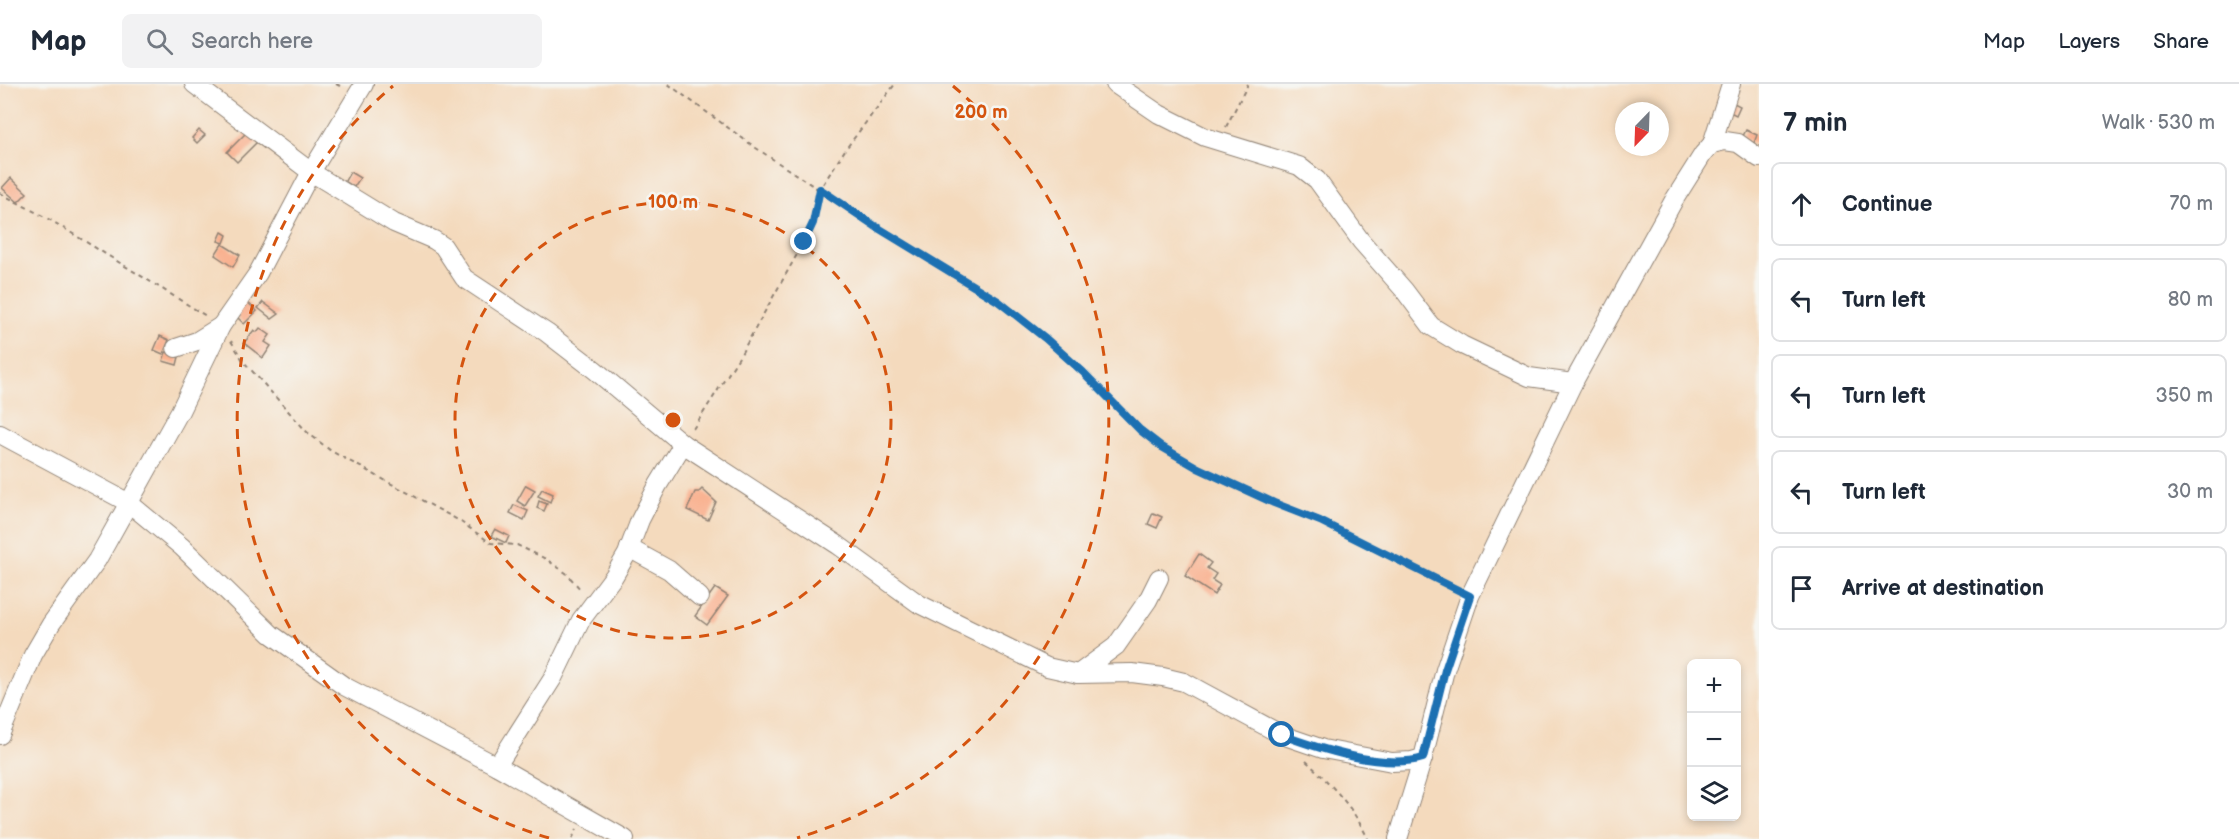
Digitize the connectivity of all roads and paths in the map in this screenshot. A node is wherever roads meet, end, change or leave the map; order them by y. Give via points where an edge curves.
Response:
1 (195, 84) edge
2 (364, 84) edge
3 (668, 84) edge
4 (895, 84) edge
5 (1115, 84) edge
6 (1731, 84) edge
7 (1712, 144) junction
8 (1759, 158) edge
9 (311, 172) junction
10 (820, 189) junction
11 (0, 193) edge
12 (221, 326) junction
13 (176, 348) dead end
14 (1573, 383) junction
15 (0, 434) edge
16 (683, 444) junction
17 (129, 503) junction
18 (629, 548) junction
19 (1159, 578) dead end
20 (1470, 596) junction
21 (700, 597) dead end
22 (591, 606) junction
23 (1078, 674) junction
24 (0, 735) edge
25 (1300, 755) dead end
26 (1423, 758) junction
27 (497, 766) junction
28 (625, 839) edge
29 (1368, 839) edge
30 (1398, 839) edge

1 - 9 street
2 - 9 street
3 - 10 path
4 - 10 path
5 - 14 street via 1168,119 1205,137 1299,166 1317,180 1431,326 1529,377
6 - 7 street
7 - 8 street via 1738,143
7 - 14 street via 1674,200
9 - 12 street via 258,273
9 - 16 street via 394,223 443,246 464,278 547,333
10 - 16 path via 813,223 804,242 741,354
10 - 20 path via 998,301 1045,338 1162,447 1198,468 1320,521
11 - 12 path
12 - 13 street
12 - 17 street
12 - 22 path via 244,363 307,432 330,451 458,520 491,543 517,545 546,559 573,579
14 - 20 street
15 - 17 street
16 - 18 street via 658,485
16 - 23 street via 838,545 919,604 1047,668
17 - 24 street via 98,560 33,655
17 - 27 street via 301,657 344,686
18 - 21 street via 669,570
18 - 22 street
19 - 23 street via 1116,646
20 - 26 street via 1445,670
22 - 27 street via 553,678
23 - 26 street via 1132,673 1184,682 1282,735 1323,749 1392,762
25 - 29 path via 1336,790
26 - 30 street
27 - 28 street

